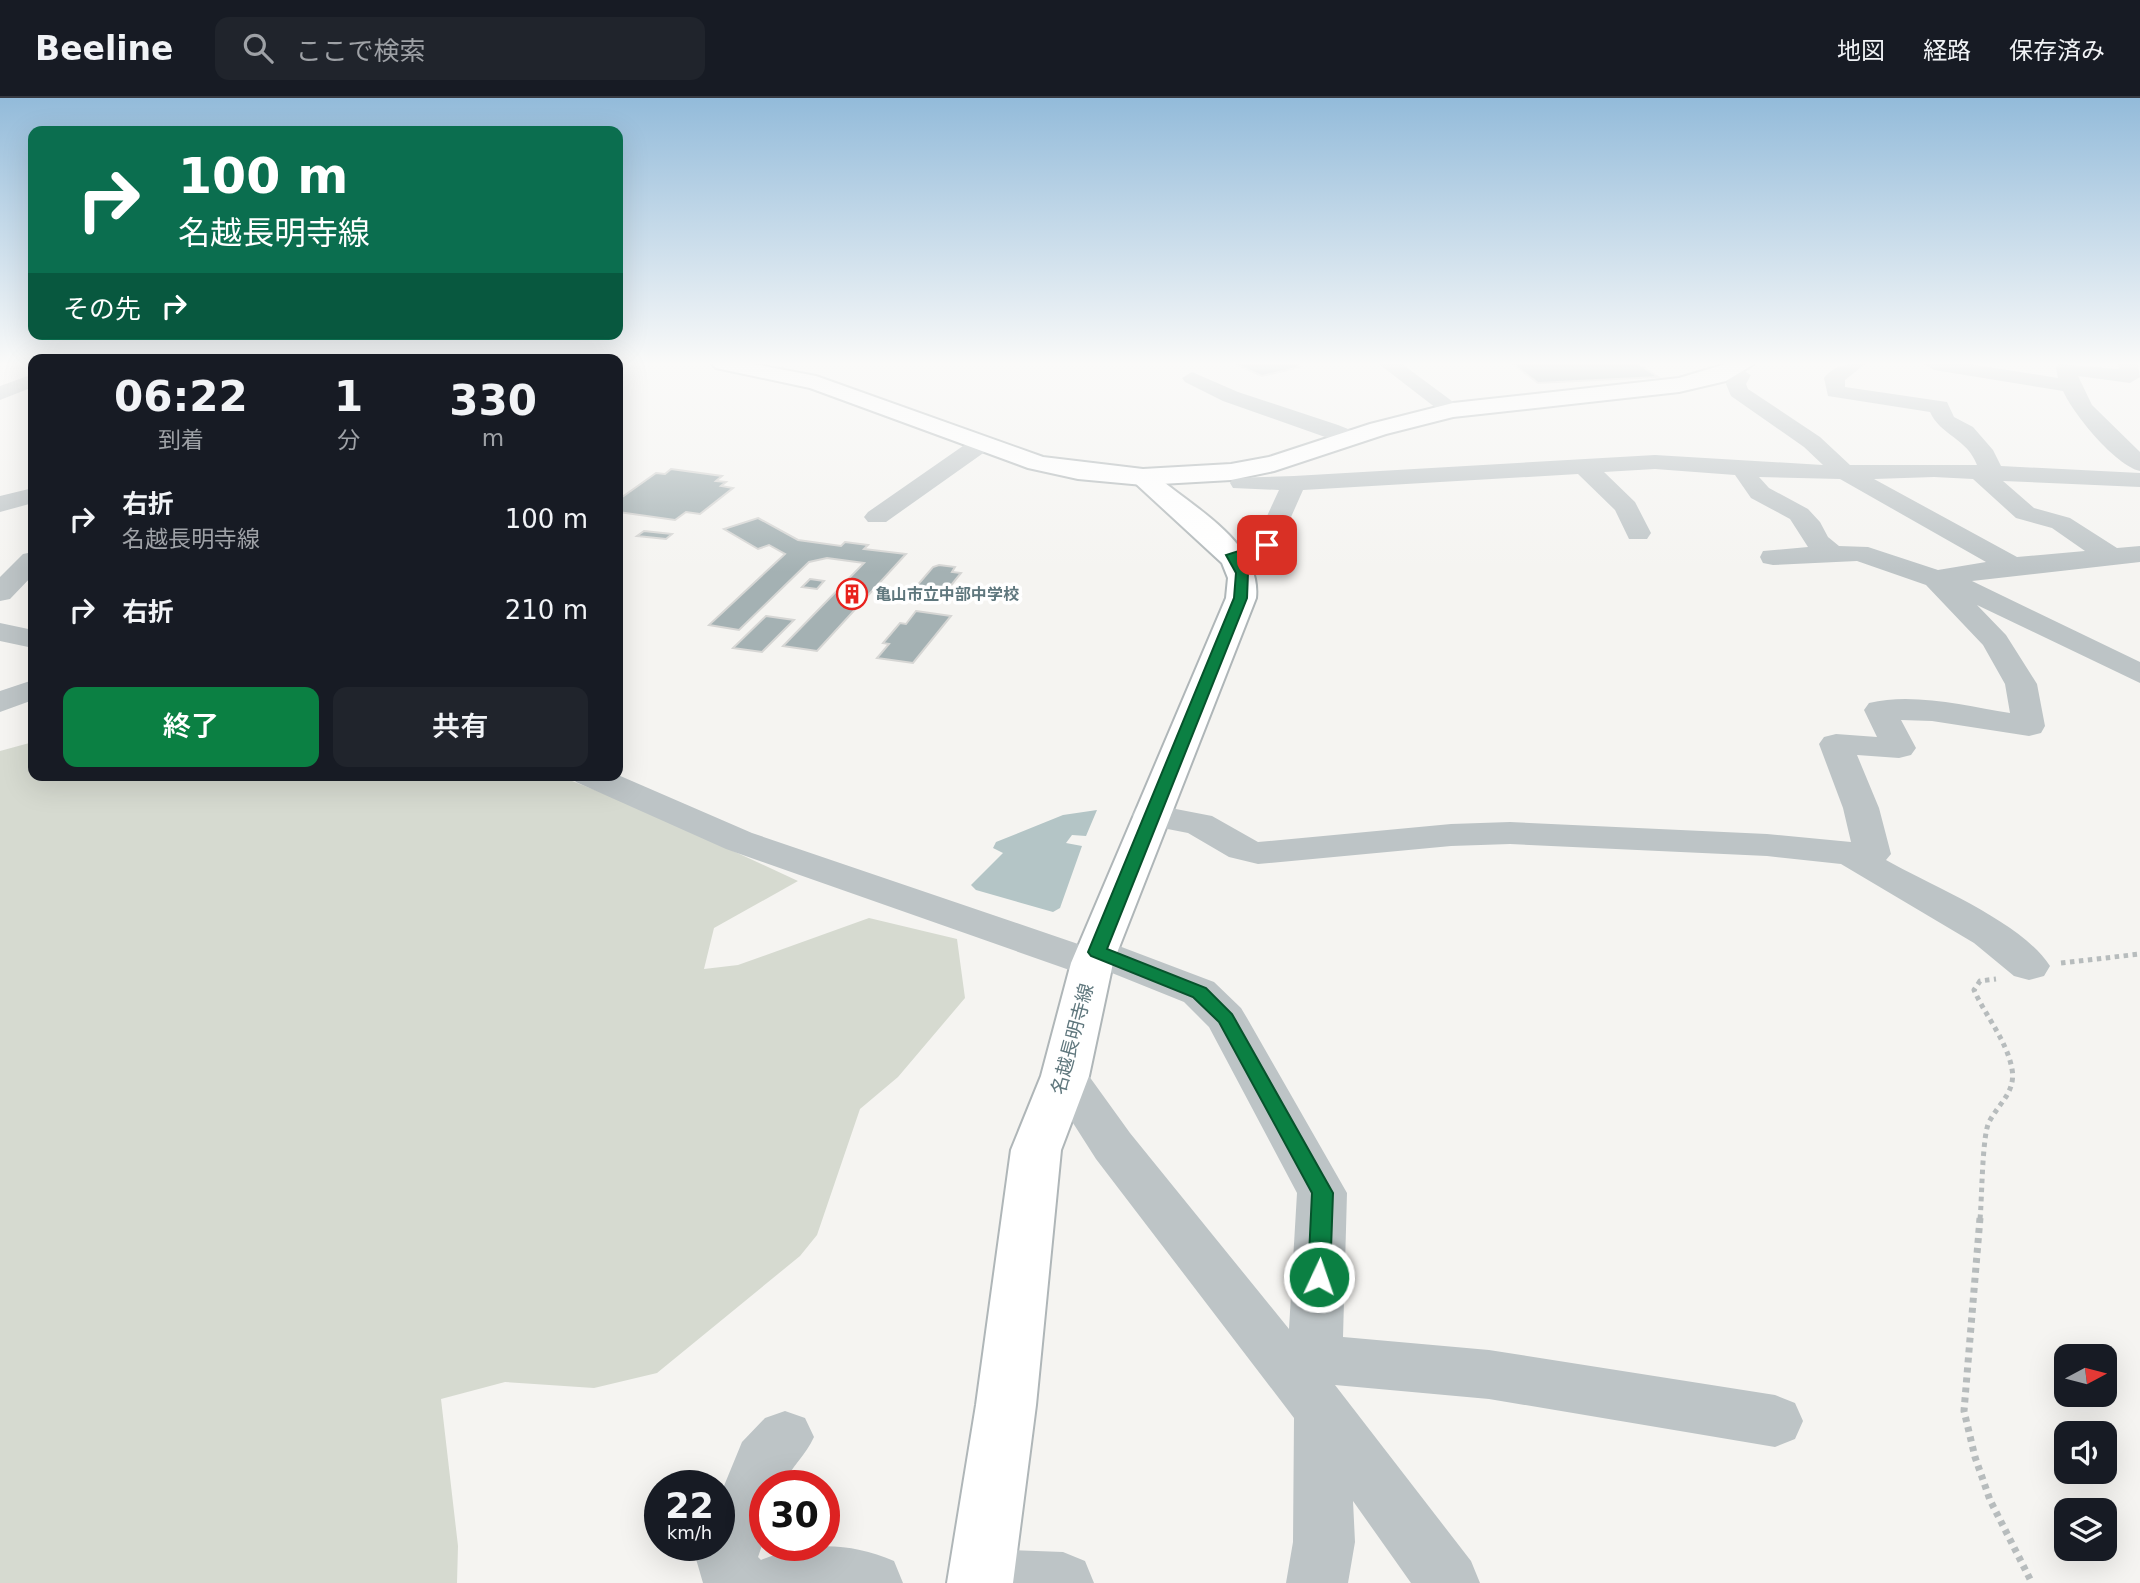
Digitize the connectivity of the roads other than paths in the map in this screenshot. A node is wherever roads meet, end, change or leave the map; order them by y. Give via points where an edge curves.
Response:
1 (952, 433) edge
2 (1338, 433) edge
3 (1367, 433) edge
4 (1799, 433) edge
5 (1966, 433) edge
6 (2108, 433) edge
7 (1350, 438) junction
8 (981, 444) junction
9 (2140, 464) edge
10 (1583, 465) junction
11 (1751, 470) junction
12 (1843, 471) junction
13 (1986, 474) junction
14 (1143, 477) junction
15 (2140, 480) edge
16 (1242, 483) dead end
17 (1294, 483) junction
18 (28, 496) edge
19 (0, 504) edge
20 (877, 517) dead end
21 (1639, 533) dead end
22 (1833, 554) junction
23 (2140, 554) edge
24 (1232, 555) junction
25 (1773, 557) dead end
26 (2112, 557) junction
27 (28, 565) edge
28 (2012, 566) junction
29 (1941, 579) junction
30 (3, 587) edge
31 (0, 632) edge
32 (28, 638) edge
33 (2140, 674) edge
34 (28, 691) edge
35 (0, 702) edge
36 (602, 781) edge
37 (1150, 815) junction
38 (1852, 855) junction
39 (1094, 957) junction
40 (2028, 966) road end
41 (1065, 1076) junction
42 (1310, 1382) junction
43 (1775, 1421) dead end
44 (785, 1437) dead end
45 (980, 1582) edge
46 (740, 1583) edge
47 (781, 1583) edge
48 (872, 1583) edge
49 (1063, 1583) edge
50 (1317, 1583) edge
51 (1449, 1583) edge

1 - 8 main road
2 - 7 street
3 - 7 main road
4 - 12 street
5 - 13 street via 1985,455
6 - 9 street
7 - 14 main road via 1274,464 1231,472
8 - 14 main road via 1059,468
8 - 20 street
10 - 11 street via 1655,462
10 - 17 street
10 - 21 street via 1621,500
11 - 12 street
11 - 22 street via 1746,477 1751,486 1799,514 1816,541
12 - 13 street
12 - 28 street
13 - 15 street
13 - 26 street via 2025,513 2061,523
14 - 24 main road
16 - 17 street
17 - 24 street via 1267,545
18 - 19 street
22 - 25 street
22 - 29 street via 1859,553
23 - 26 street
24 - 37 main road, 名越長明寺線 via 1242,573 1241,598
26 - 28 street
27 - 30 street
28 - 29 street
29 - 33 street
29 - 38 street via 1994,641 2021,684 2029,726 1932,711 1880,710 1899,748 1836,744 1861,808 1872,854
31 - 32 street
34 - 35 street
36 - 39 street via 739,841
37 - 38 street via 1199,824 1258,853 1510,833 1767,845
37 - 39 main road, 名越長明寺線
38 - 40 street via 2003,941
39 - 41 main road, 名越長明寺線
39 - 42 street via 1199,992 1226,1018 1322,1193
41 - 42 street via 1113,1146
41 - 45 main road, 名越長明寺線 via 1036,1150
42 - 43 street via 1430,1368 1579,1386
42 - 50 street via 1324,1542
42 - 51 street
44 - 46 street via 763,1461 727,1559 730,1573
45 - 49 street
47 - 48 street via 827,1575

